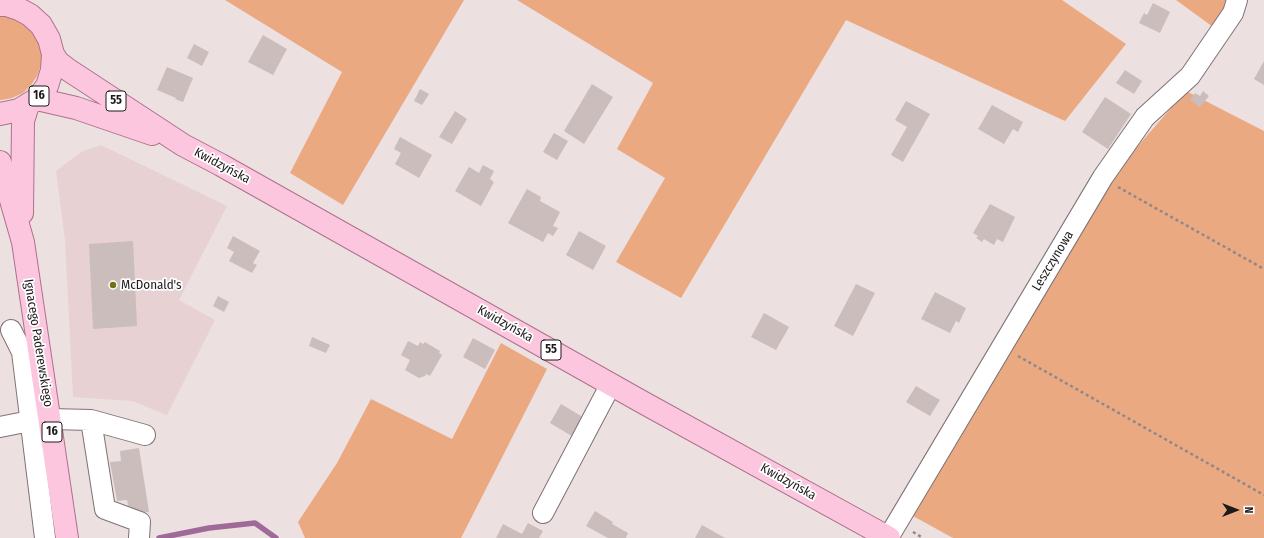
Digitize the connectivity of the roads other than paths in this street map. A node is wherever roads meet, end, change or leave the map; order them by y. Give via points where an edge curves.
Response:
1 (1238, 0) edge
2 (0, 5) edge
3 (22, 7) edge
4 (53, 54) junction
5 (32, 102) junction
6 (0, 114) edge
7 (183, 145) junction
8 (0, 162) edge
9 (23, 242) junction
10 (36, 327) junction
11 (6, 331) edge
12 (611, 384) junction
13 (40, 420) junction
14 (90, 420) junction
15 (0, 427) edge
16 (144, 435) dead end
17 (50, 489) junction
18 (543, 513) dead end
19 (45, 538) edge
20 (68, 538) edge
21 (139, 538) edge
22 (889, 538) edge

1 - 22 street, Leszczynowa via 1233,13 1190,76 1144,117 1103,177
2 - 3 main road, 16 via 19,9
3 - 4 main road, 16 via 41,25 49,39
4 - 5 main road, 16 via 52,70 46,86
4 - 7 main road, 55 via 67,69
5 - 6 main road, 16 via 19,110
5 - 7 main road, 55 via 76,108
5 - 9 main road, Ignacego Paderewskiego / 16 via 22,121
7 - 12 main road, Kwidzyńska / 55
8 - 9 main road, Ignacego Paderewskiego / 16
9 - 10 main road, Ignacego Paderewskiego / 16
10 - 11 street
10 - 13 main road, Ignacego Paderewskiego / 16
11 - 13 street via 22,352
12 - 18 street
12 - 22 main road, Kwidzyńska / 55
13 - 14 street
13 - 15 street
13 - 17 main road, Ignacego Paderewskiego / 16
14 - 16 street
14 - 21 street via 105,509 140,522
17 - 19 street
17 - 20 main road, Ignacego Paderewskiego / 16

